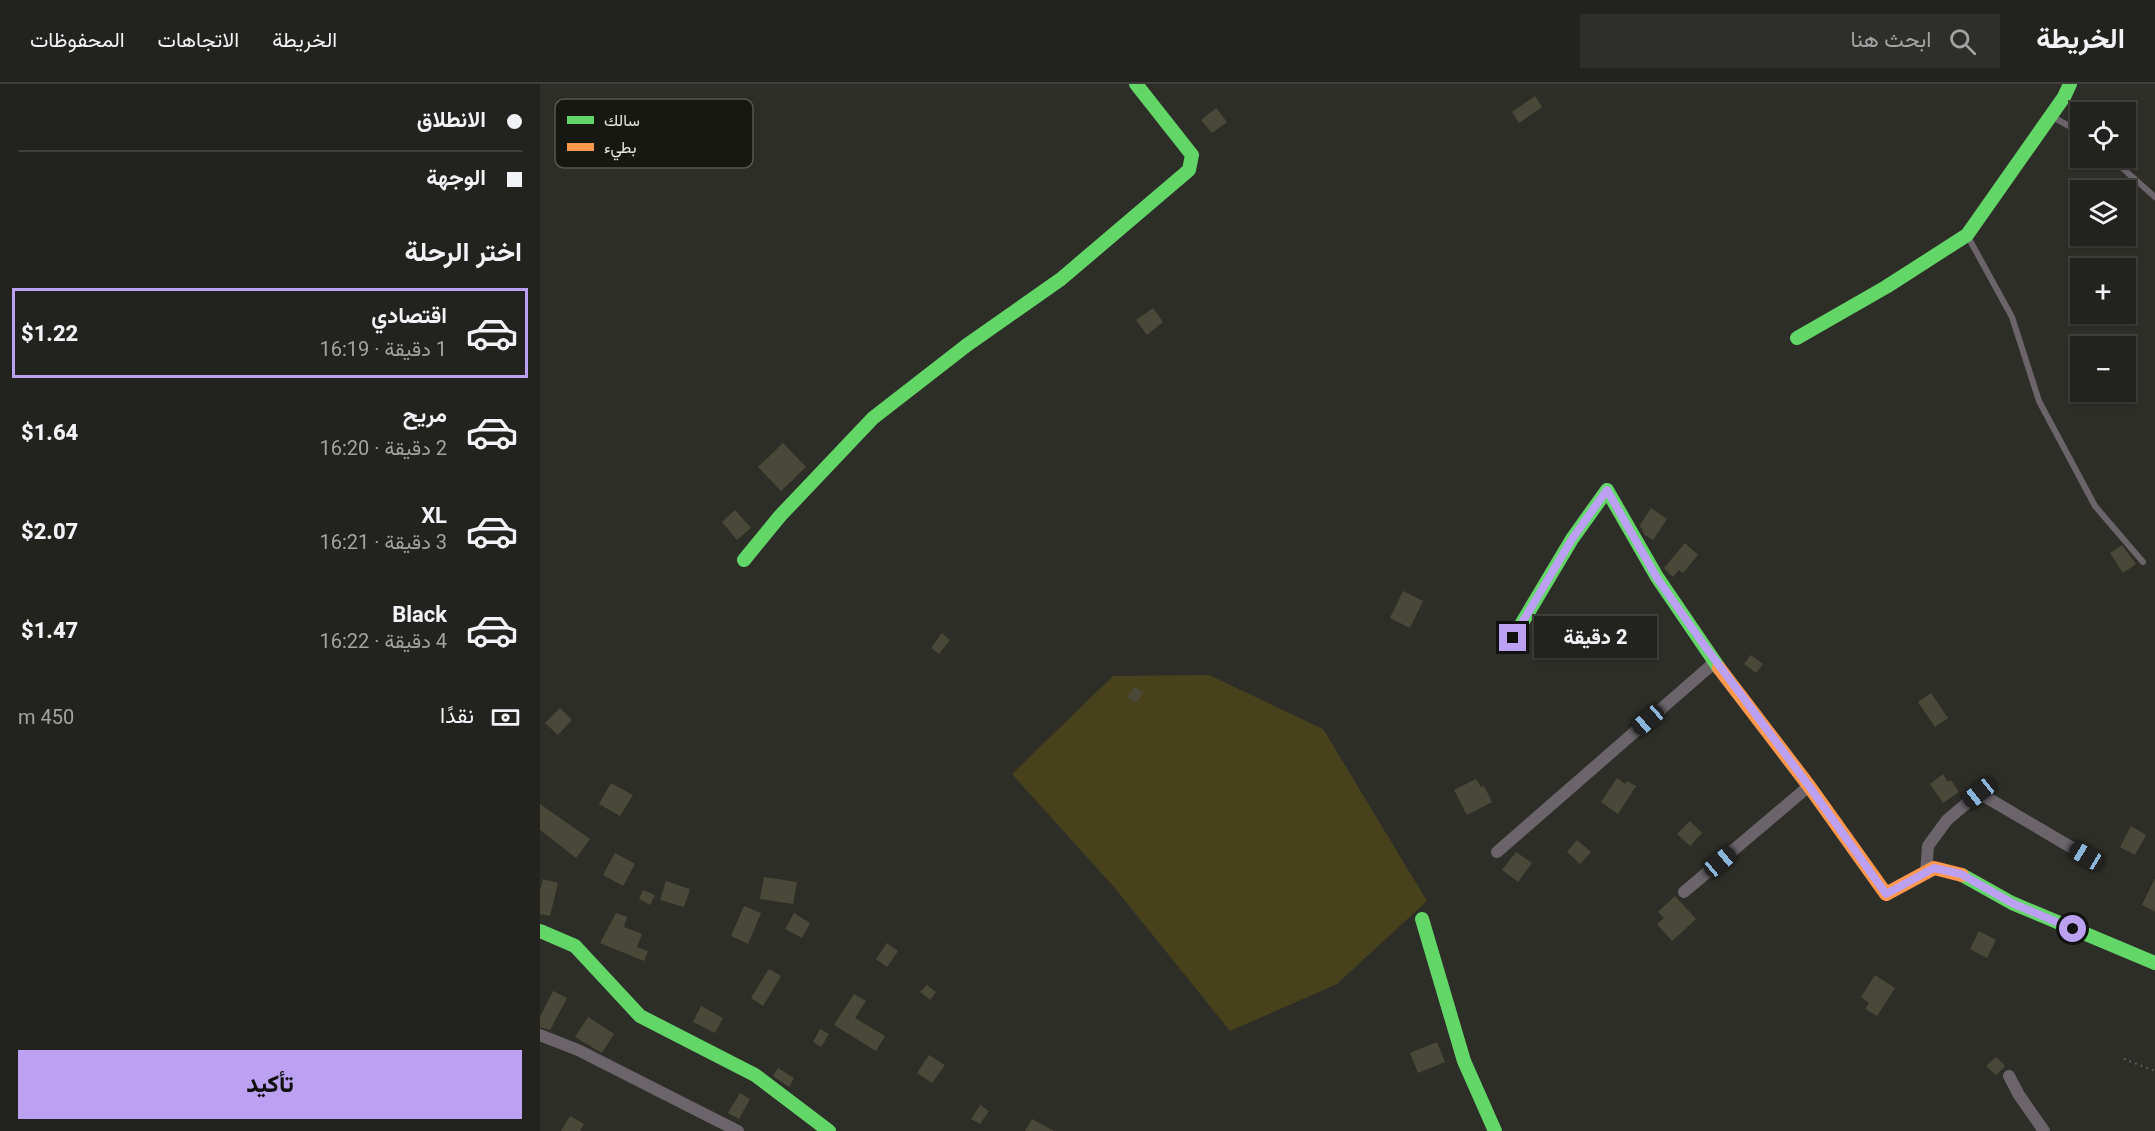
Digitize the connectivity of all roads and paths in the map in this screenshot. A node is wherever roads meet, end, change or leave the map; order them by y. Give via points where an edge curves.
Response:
1 (1136, 84) edge
2 (2070, 84) edge
3 (2051, 116) junction
4 (2070, 126) edge
5 (2122, 168) edge
6 (2155, 197) edge
7 (1966, 235) junction
8 (1797, 338) dead end
9 (744, 560) dead end
10 (2143, 562) dead end
11 (1513, 638) dead end
12 (1716, 662) junction
13 (1809, 786) junction
14 (1497, 852) dead end
15 (2086, 856) dead end
16 (1926, 873) junction
17 (1684, 892) dead end
18 (1422, 919) dead end
19 (540, 931) edge
20 (2155, 963) edge
21 (540, 1035) edge
22 (2124, 1059) dead end
23 (2155, 1071) edge
24 (2009, 1076) dead end
25 (738, 1131) edge
26 (829, 1131) edge
27 (1495, 1131) edge
28 (2044, 1131) edge

1 - 9 street via 1192,155 1189,170 1060,279 873,418
2 - 3 street
3 - 4 lane
3 - 7 street
5 - 6 lane
7 - 8 street
7 - 10 lane via 2012,317 2039,401 2095,506
11 - 12 street via 1572,539 1607,490 1657,578
12 - 13 street
12 - 14 street
13 - 16 street via 1886,894
13 - 17 street
15 - 16 street via 1979,793 1947,820 1928,846
16 - 20 street via 1934,868 1961,874 2012,903
18 - 27 street via 1464,1061
19 - 26 street via 575,946 640,1016 755,1075
21 - 25 street via 578,1050
22 - 23 path
24 - 28 street

